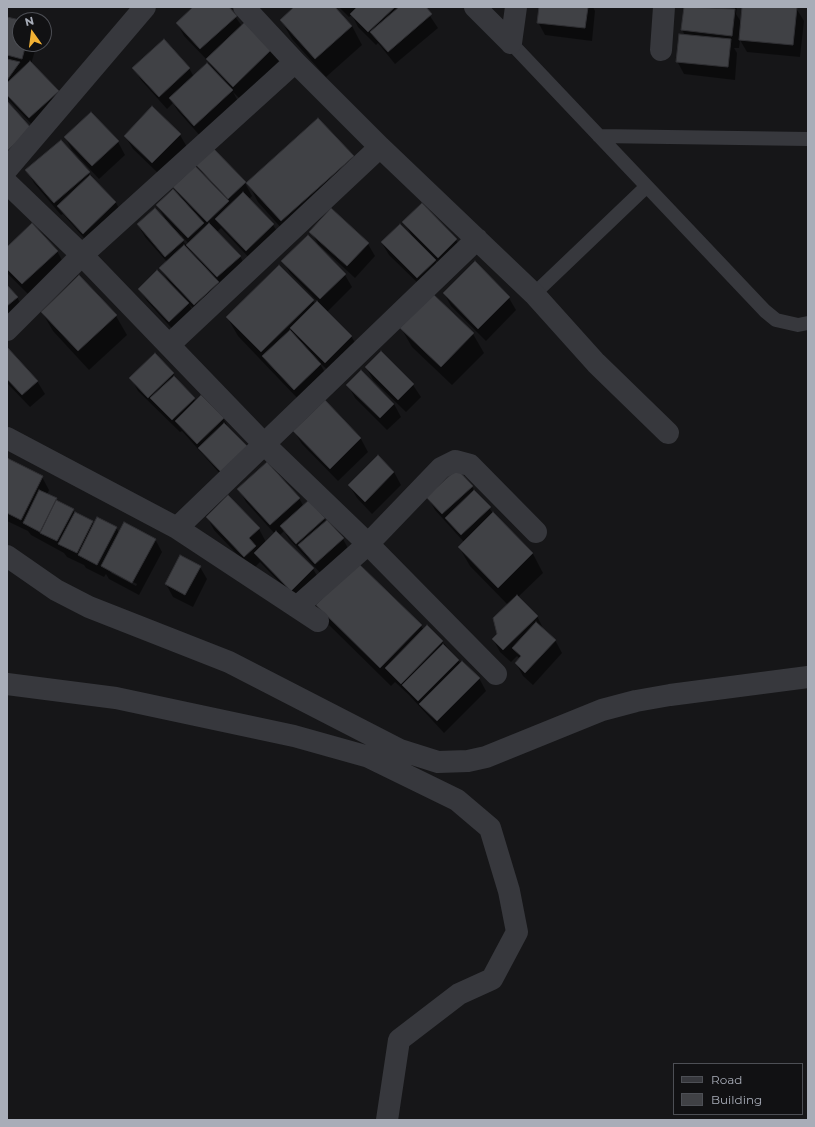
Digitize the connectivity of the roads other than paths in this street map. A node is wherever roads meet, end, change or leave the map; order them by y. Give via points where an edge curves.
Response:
1 (145, 7) edge
2 (244, 7) edge
3 (476, 7) edge
4 (516, 7) edge
5 (664, 7) edge
6 (511, 43) junction
7 (660, 50) dead end
8 (295, 62) junction
9 (599, 136) junction
10 (808, 139) edge
11 (380, 147) junction
12 (7, 169) edge
13 (7, 183) edge
14 (646, 187) junction
15 (477, 239) junction
16 (82, 255) junction
17 (534, 294) junction
18 (808, 323) edge
19 (7, 330) edge
20 (169, 345) junction
21 (668, 434) dead end
22 (7, 438) edge
23 (264, 444) junction
24 (177, 528) junction
25 (536, 532) dead end
26 (368, 544) junction
27 (7, 556) edge
28 (297, 606) junction
29 (318, 621) dead end
30 (496, 674) dead end
31 (808, 677) edge
32 (7, 684) edge
33 (387, 1120) edge

1 - 12 street
2 - 8 street
3 - 6 street
4 - 6 street
5 - 7 street
6 - 9 lane
8 - 11 street
8 - 16 street
9 - 10 lane
9 - 14 lane
11 - 15 street
11 - 20 street
13 - 16 street
14 - 17 lane
14 - 18 lane via 765,312 776,320 798,325
15 - 17 street
15 - 23 street
16 - 19 street
16 - 20 street
17 - 21 street via 596,362
20 - 23 street
22 - 24 street
23 - 24 street
23 - 26 street
24 - 28 street
25 - 26 street via 470,465 455,461 442,468
26 - 28 street
26 - 30 street
27 - 31 street via 56,590 89,607 229,662 400,750 438,762 468,761 486,757 602,710 636,702 670,695
28 - 29 street
32 - 33 street via 116,698 294,736 369,757 457,800 490,828 509,892 517,932 492,979 459,994 399,1040

